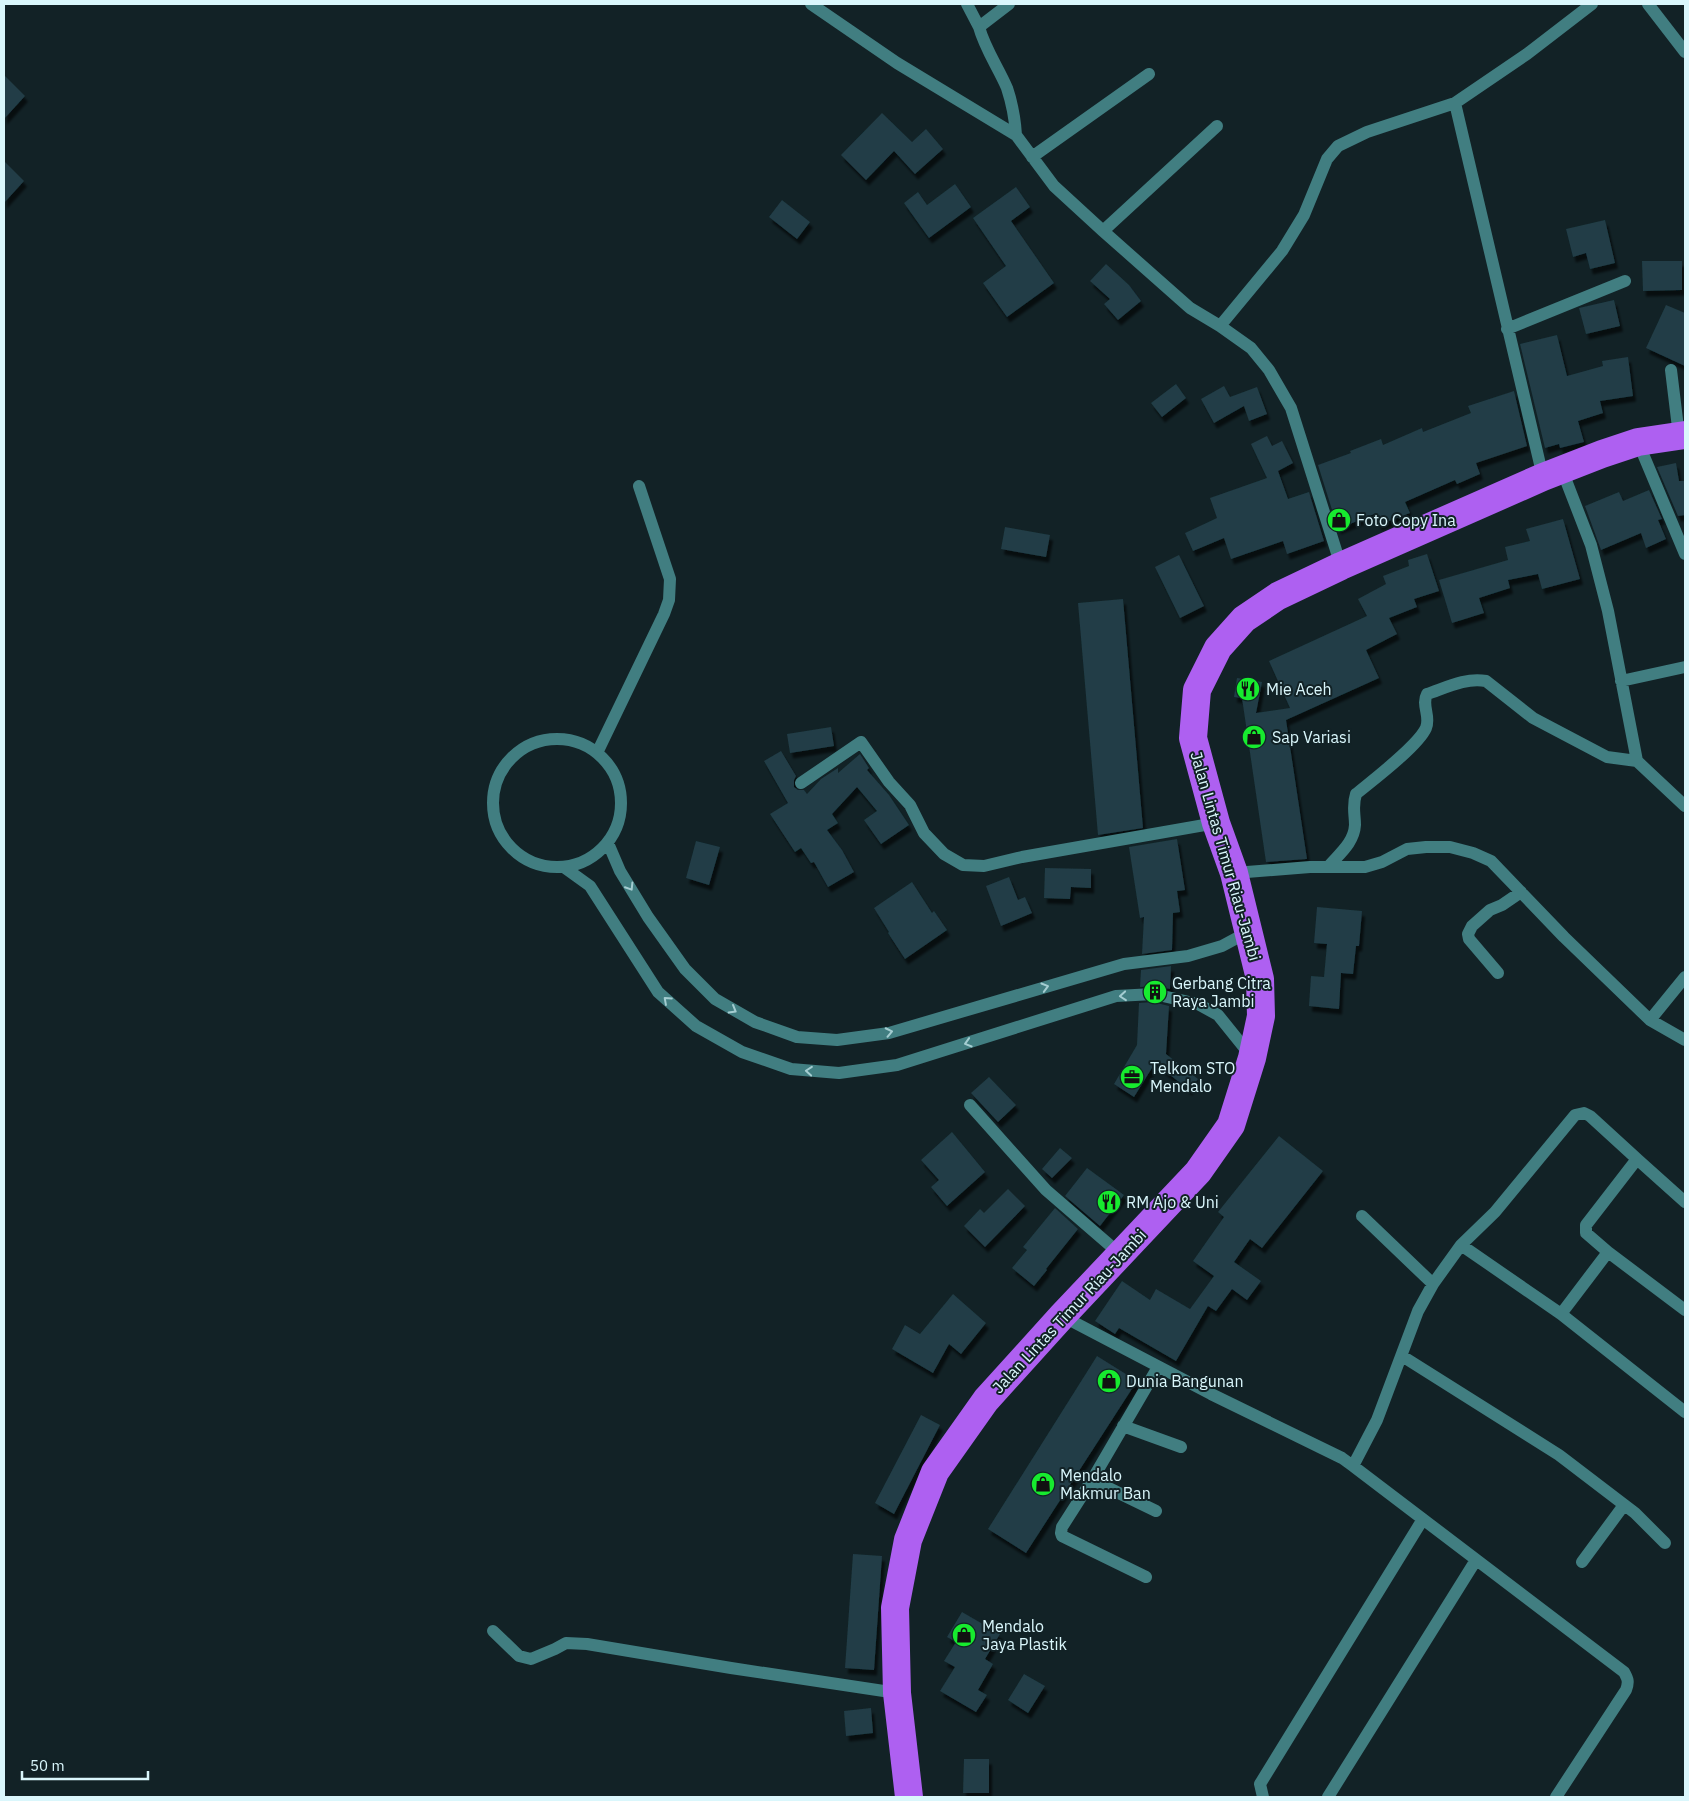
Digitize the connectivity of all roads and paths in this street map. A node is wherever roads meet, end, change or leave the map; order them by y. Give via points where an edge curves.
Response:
1 (811, 4) edge
2 (967, 4) edge
3 (1009, 4) edge
4 (1592, 4) edge
5 (1648, 4) edge
6 (979, 27) junction
7 (1685, 52) edge
8 (1149, 74) dead end
9 (1455, 104) junction
10 (1217, 126) dead end
11 (1016, 135) junction
12 (1032, 157) junction
13 (1103, 231) junction
14 (1625, 281) dead end
15 (1220, 326) junction
16 (1508, 329) junction
17 (1671, 370) dead end
18 (1682, 436) edge
19 (1638, 442) junction
20 (1552, 474) junction
21 (639, 486) dead end
22 (1685, 554) edge
23 (1341, 566) junction
24 (1685, 668) edge
25 (1621, 681) junction
26 (597, 753) junction
27 (1637, 761) junction
28 (801, 783) dead end
29 (1685, 806) edge
30 (1216, 823) junction
31 (608, 843) junction
32 (1328, 867) junction
33 (565, 868) junction
34 (1234, 873) junction
35 (1520, 892) junction
36 (1248, 932) junction
37 (1498, 973) dead end
38 (1685, 976) edge
39 (1650, 1020) junction
40 (1685, 1040) edge
41 (1252, 1058) junction
42 (970, 1105) dead end
43 (1637, 1159) junction
44 (1685, 1202) edge
45 (1362, 1216) dead end
46 (1461, 1245) junction
47 (1608, 1252) junction
48 (1120, 1254) junction
49 (1433, 1284) junction
50 (1685, 1310) edge
51 (1561, 1314) junction
52 (1062, 1316) junction
53 (1402, 1356) junction
54 (1158, 1367) junction
55 (1685, 1412) edge
56 (1124, 1426) junction
57 (1181, 1447) dead end
58 (1353, 1466) junction
59 (1092, 1480) junction
60 (1624, 1505) junction
61 (1156, 1511) dead end
62 (1423, 1519) junction
63 (1666, 1543) dead end
64 (1476, 1560) junction
65 (1582, 1562) dead end
66 (1146, 1577) dead end
67 (494, 1631) dead end
68 (897, 1693) junction
69 (910, 1797) edge
70 (1263, 1797) edge
71 (1328, 1797) edge
72 (1556, 1797) edge

1 - 11 street via 896,63
2 - 6 street
3 - 6 street
4 - 9 street
5 - 7 street
6 - 11 street via 1007,88
8 - 12 street
9 - 15 street via 1367,132 1338,146 1327,159 1304,215 1282,250
9 - 16 street
10 - 13 street
11 - 12 street
12 - 13 street via 1054,186
13 - 15 street via 1190,308
14 - 16 street
15 - 23 street via 1251,348 1269,370 1291,408
16 - 20 street
17 - 18 street
18 - 19 highway, Jalan Lintas Timur Riau-Jambi
19 - 20 highway, Jalan Lintas Timur Riau-Jambi
19 - 22 street
20 - 23 highway, Jalan Lintas Timur Riau-Jambi
20 - 25 street via 1591,545
21 - 26 street via 670,579 669,600
23 - 30 highway, Jalan Lintas Timur Riau-Jambi via 1278,596 1244,619 1218,648 1197,690 1193,738
24 - 25 street
25 - 27 street
26 - 31 street via 613,772 621,796 619,821
26 - 33 street via 575,741 550,739 526,747 507,764 495,786 493,811 501,835 517,854 540,866
27 - 29 street
27 - 32 street via 1607,757 1533,718 1486,680 1452,685 1427,694 1424,700 1426,728 1412,746 1356,794 1352,841
28 - 30 street via 861,742 889,782 910,804 924,833 944,854 963,865 984,866
30 - 34 highway, Jalan Lintas Timur Riau-Jambi
31 - 33 street via 589,860
31 -> 36 street via 620,871 648,917 685,969 715,999 755,1022 797,1037 837,1040 890,1033 1124,964 1188,956 1222,946
32 - 34 street
32 - 35 street via 1365,867 1407,849 1450,847 1491,860
41 -> 33 street via 1218,1016 1198,1004 1154,994 1116,996 897,1065 839,1074 791,1069 742,1052 696,1026 658,992 590,886
34 - 36 highway, Jalan Lintas Timur Riau-Jambi
35 - 37 street via 1490,910 1468,934 1468,939
35 - 39 street
36 - 41 highway, Jalan Lintas Timur Riau-Jambi via 1260,979 1261,1016
38 - 39 street
39 - 40 street
41 - 48 highway, Jalan Lintas Timur Riau-Jambi via 1231,1125 1198,1172
42 - 48 street via 1046,1190
43 - 44 street
43 - 46 street via 1590,1116 1584,1113 1575,1115 1495,1212
43 - 47 street via 1586,1224 1586,1233
45 - 49 street
46 - 49 street
46 - 51 street
47 - 50 street
47 - 51 street
48 - 52 highway, Jalan Lintas Timur Riau-Jambi
49 - 53 street via 1418,1311
51 - 55 street
52 - 54 street
52 - 68 highway, Jalan Lintas Timur Riau-Jambi via 986,1400 935,1472 908,1540 895,1608
53 - 58 street via 1377,1420
53 - 60 street via 1560,1455
54 - 56 street
54 - 58 street
56 - 57 street
56 - 59 street
58 - 62 street
59 - 61 street
59 - 66 street via 1060,1533
60 - 63 street
60 - 65 street
62 - 64 street
62 - 70 street via 1260,1784
64 - 71 street
64 - 72 street via 1628,1678 1626,1690
67 - 68 street via 519,1656 531,1659 566,1643 587,1644
68 - 69 highway, Jalan Lintas Timur Riau-Jambi

